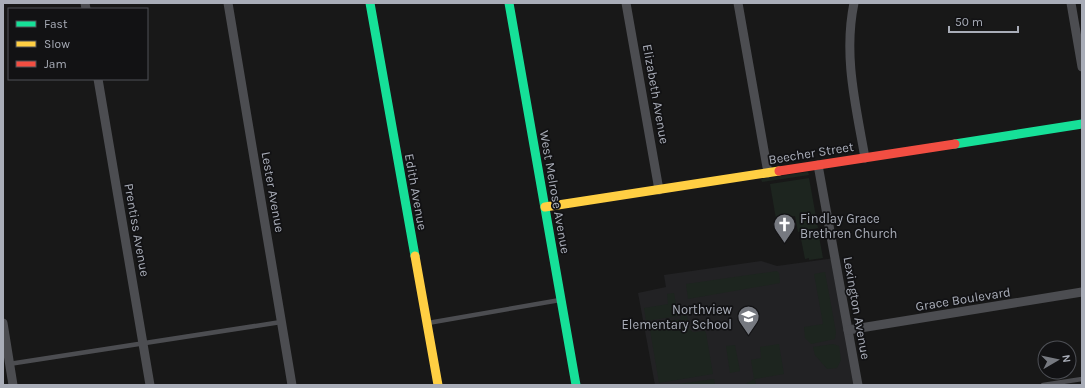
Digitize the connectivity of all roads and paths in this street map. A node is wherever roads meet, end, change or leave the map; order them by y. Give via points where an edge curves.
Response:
1 (228, 3) edge
2 (370, 3) edge
3 (509, 3) edge
4 (626, 3) edge
5 (738, 3) edge
6 (854, 3) edge
7 (1070, 3) edge
8 (1082, 67) edge
9 (98, 80) edge
10 (1082, 124) edge
11 (865, 158) junction
12 (818, 165) junction
13 (768, 173) junction
14 (659, 190) junction
15 (545, 207) junction
16 (1082, 292) edge
17 (561, 300) junction
18 (282, 322) junction
19 (3, 323) edge
20 (426, 323) junction
21 (848, 330) junction
22 (143, 343) junction
23 (10, 364) junction
24 (1082, 379) edge
25 (13, 385) edge
26 (150, 385) edge
27 (292, 385) edge
28 (438, 385) edge
29 (576, 385) edge
30 (858, 385) edge
31 (1043, 385) edge

1 - 18 street, Lester Avenue
2 - 20 street, Edith Avenue
3 - 15 street, West Melrose Avenue
4 - 14 street, Elizabeth Avenue
5 - 13 street
6 - 11 street via 850,31 850,65
7 - 8 street
9 - 22 street, Prentiss Avenue
10 - 11 street, Beecher Street
11 - 12 street, Beecher Street
12 - 13 street, Beecher Street
12 - 21 street, Lexington Avenue
13 - 14 street, Beecher Street
14 - 15 street, Beecher Street
15 - 17 street, West Melrose Avenue
16 - 21 street, Grace Boulevard
17 - 20 lane
17 - 29 street, West Melrose Avenue
18 - 22 lane
18 - 27 street, Lester Avenue
19 - 23 street
20 - 28 street, Edith Avenue
21 - 30 street, Lexington Avenue
22 - 23 lane
22 - 26 street, Prentiss Avenue
23 - 25 street
24 - 31 lane

